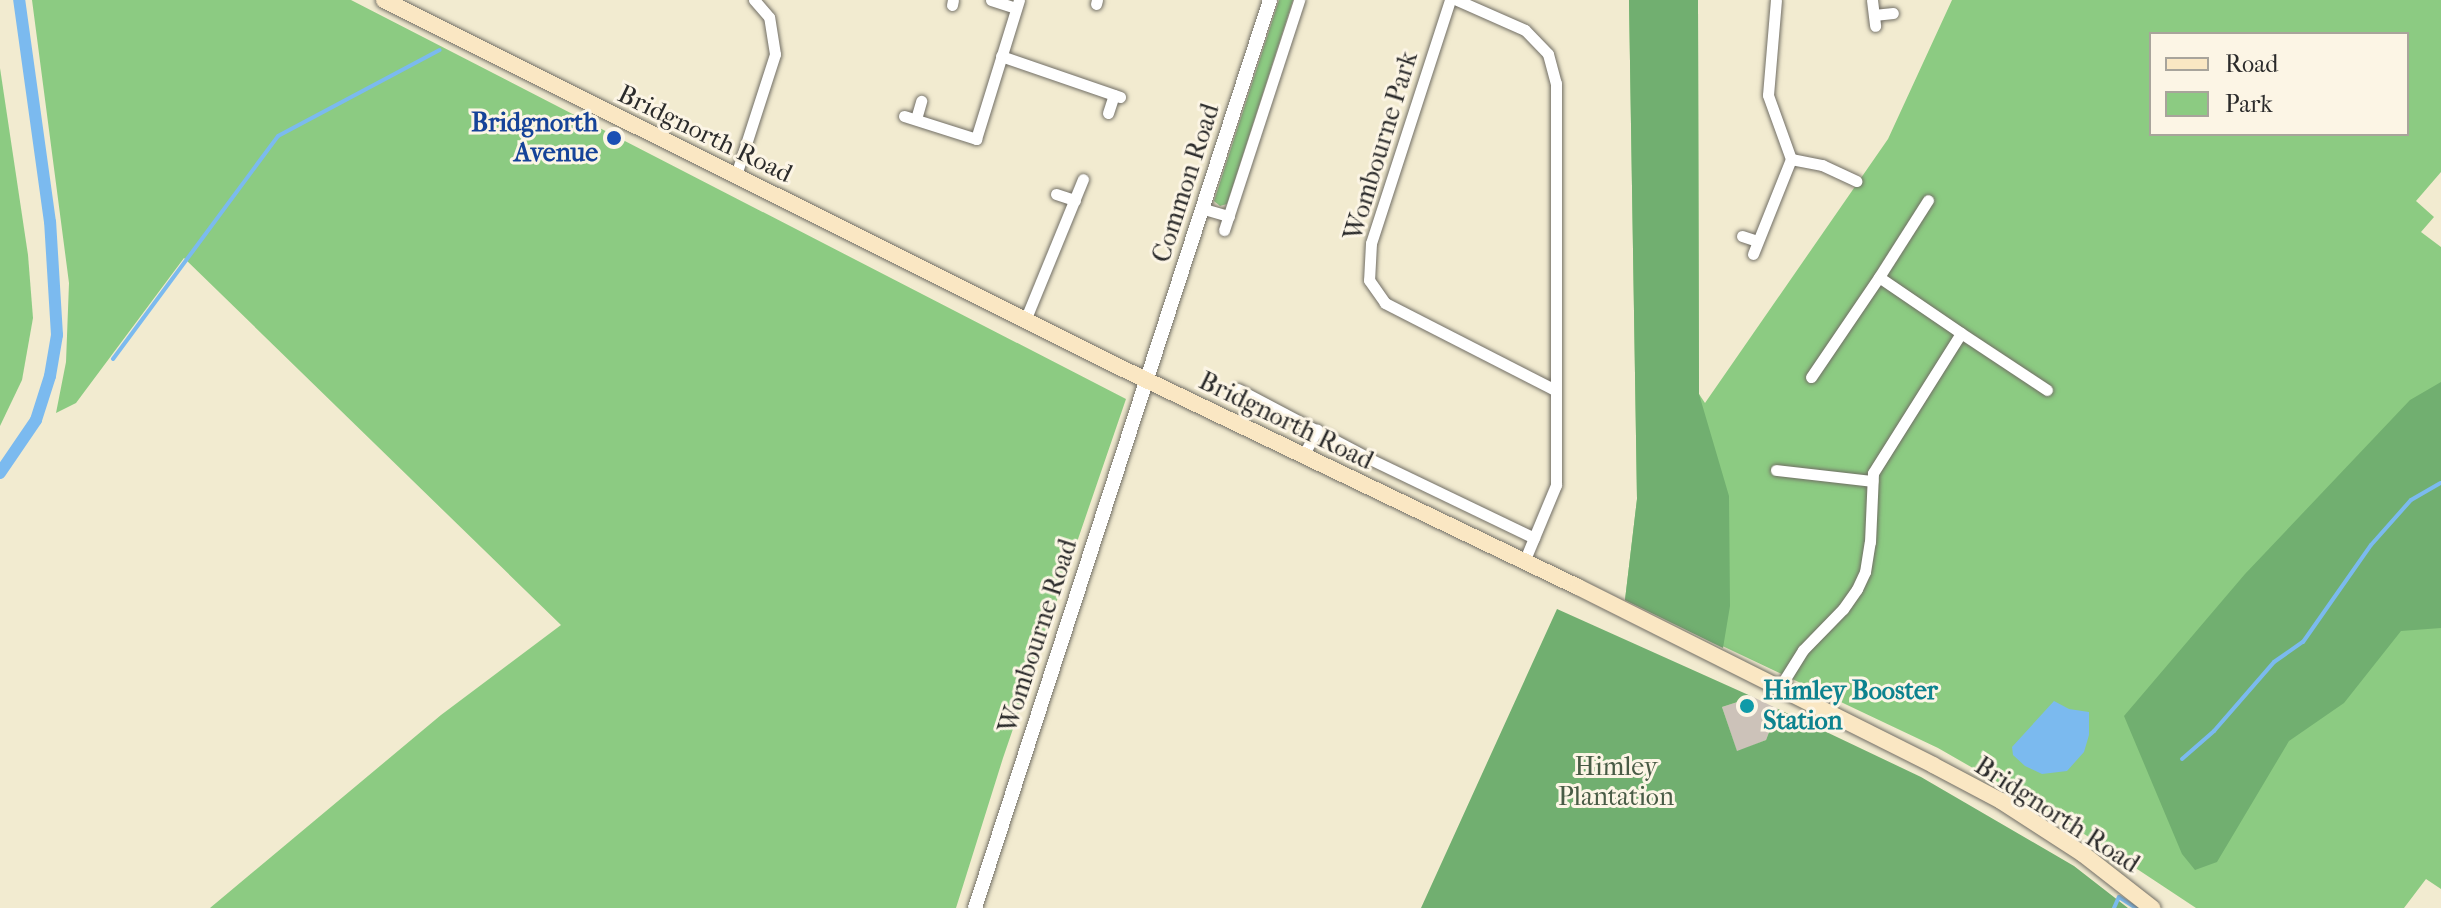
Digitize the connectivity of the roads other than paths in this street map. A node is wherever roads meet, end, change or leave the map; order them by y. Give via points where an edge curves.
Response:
1 (384, 0) edge
2 (754, 0) edge
3 (991, 0) edge
4 (1270, 0) edge
5 (1299, 0) edge
6 (1450, 0) edge
7 (1457, 0) edge
8 (1776, 0) edge
9 (1872, 0) edge
10 (1018, 4) edge
11 (1893, 13) dead end
12 (1001, 56) junction
13 (921, 101) dead end
14 (1108, 113) dead end
15 (1791, 159) junction
16 (736, 175) junction
17 (1083, 179) dead end
18 (1857, 181) dead end
19 (1056, 194) dead end
20 (1075, 200) junction
21 (1928, 200) dead end
22 (1204, 209) junction
23 (1229, 216) junction
24 (1224, 230) dead end
25 (1742, 236) dead end
26 (1757, 241) junction
27 (1753, 254) dead end
28 (1879, 277) junction
29 (1026, 318) junction
30 (1961, 333) junction
31 (1811, 377) dead end
32 (1147, 379) junction
33 (1238, 389) dead end
34 (1555, 390) junction
35 (2047, 390) dead end
36 (1317, 430) junction
37 (1303, 456) junction
38 (1776, 470) dead end
39 (1872, 481) junction
40 (1534, 538) junction
41 (1524, 562) junction
42 (1778, 690) junction
43 (975, 908) edge
44 (2152, 908) edge

1 - 16 main road, Bridgnorth Road
2 - 16 street via 769,17 775,54
3 - 10 street
4 - 22 street, Common Road
5 - 23 street, Common Road
6 - 34 street, Wombourne Park via 1371,243 1369,280 1385,303
7 - 34 street via 1525,30 1548,54 1556,83
8 - 15 street via 1768,95
9 - 11 street via 1874,20
10 - 12 street
12 - 13 street via 976,139 910,118
12 - 14 street via 1117,96
15 - 18 street via 1822,165
15 - 26 street
16 - 29 main road, Bridgnorth Road
17 - 20 street
19 - 20 street
20 - 29 street
21 - 28 street
22 - 23 street
22 - 32 street, Common Road
23 - 24 street, Common Road
25 - 26 street
26 - 27 street
28 - 30 street
28 - 31 street
29 - 32 main road, Bridgnorth Road
30 - 35 street
30 - 39 street via 1883,452
32 - 37 main road, Bridgnorth Road
32 - 43 street, Wombourne Road
33 - 36 street
34 - 40 street via 1556,485
36 - 37 street
36 - 40 street
37 - 41 main road, Bridgnorth Road
38 - 39 street
39 - 42 street via 1865,572 1843,609 1803,650
40 - 41 street
41 - 42 main road, Bridgnorth Road
42 - 44 main road, Bridgnorth Road via 2001,801 2083,854

